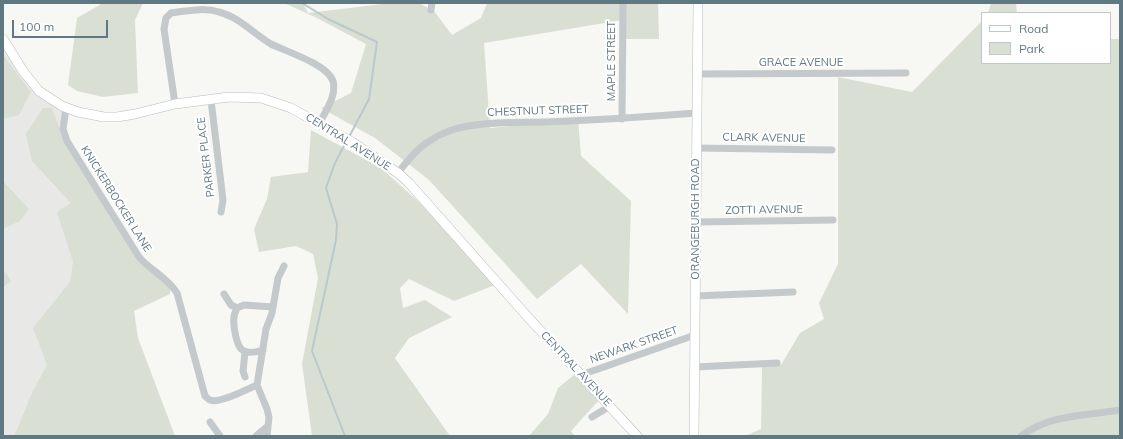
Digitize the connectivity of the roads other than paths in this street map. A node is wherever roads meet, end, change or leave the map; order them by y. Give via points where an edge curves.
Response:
1 (623, 3) edge
2 (698, 3) edge
3 (3, 39) edge
4 (906, 73) dead end
5 (697, 74) junction
6 (211, 100) junction
7 (175, 104) junction
8 (66, 108) junction
9 (696, 113) junction
10 (622, 119) junction
11 (319, 124) junction
12 (696, 148) junction
13 (832, 150) dead end
14 (398, 173) junction
15 (221, 212) dead end
16 (832, 220) dead end
17 (696, 222) junction
18 (284, 266) dead end
19 (793, 292) dead end
20 (224, 294) dead end
21 (695, 296) junction
22 (273, 307) junction
23 (237, 308) junction
24 (695, 335) junction
25 (263, 350) junction
26 (245, 352) junction
27 (777, 363) dead end
28 (694, 367) junction
29 (581, 375) junction
30 (245, 377) dead end
31 (257, 385) junction
32 (610, 406) junction
33 (1120, 410) edge
34 (592, 417) dead end
35 (210, 422) dead end
36 (268, 426) junction
37 (220, 436) edge
38 (256, 436) edge
39 (267, 436) edge
40 (637, 436) edge
41 (694, 436) edge
42 (1020, 436) edge

1 - 10 street, MAPLE STREET
2 - 5 street, ORANGEBURGH ROAD
3 - 8 street, CENTRAL AVENUE via 39,91
4 - 5 street, GRACE AVENUE
5 - 9 street, ORANGEBURGH ROAD
6 - 7 street, CENTRAL AVENUE
6 - 11 street, CENTRAL AVENUE via 229,97 261,98 291,108
6 - 15 street, PARKER PLACE via 223,200
7 - 8 street, CENTRAL AVENUE via 117,117 90,115
7 - 11 street via 164,25 166,18 171,13 206,9 225,13 271,44 318,66 327,73 333,81 334,94
8 - 31 street, KNICKERBOCKER LANE via 63,129 67,141 139,257 178,293 204,396 210,400 224,399
9 - 10 street, CHESTNUT STREET
9 - 12 street, ORANGEBURGH ROAD
10 - 14 street, CHESTNUT STREET via 484,124 457,128 427,141
11 - 14 street, CENTRAL AVENUE via 348,139
12 - 13 street, CLARK AVENUE
12 - 17 street, ORANGEBURGH ROAD
14 - 29 street, CENTRAL AVENUE
16 - 17 street, ZOTTI AVENUE
17 - 21 street, ORANGEBURGH ROAD
18 - 22 street via 278,278
19 - 21 street
20 - 23 street via 231,305
21 - 24 street, ORANGEBURGH ROAD
22 - 23 street via 244,305
22 - 25 street
23 - 26 street via 234,316 236,336 239,347
24 - 28 street, ORANGEBURGH ROAD
24 - 29 street, NEWARK STREET
25 - 26 street
25 - 31 street
26 - 30 street
27 - 28 street
28 - 41 street, ORANGEBURGH ROAD
29 - 32 street, CENTRAL AVENUE
31 - 36 street via 268,409
32 - 34 street
32 - 40 street, CENTRAL AVENUE
33 - 42 street via 1058,418
35 - 37 street
36 - 38 street
36 - 39 street

